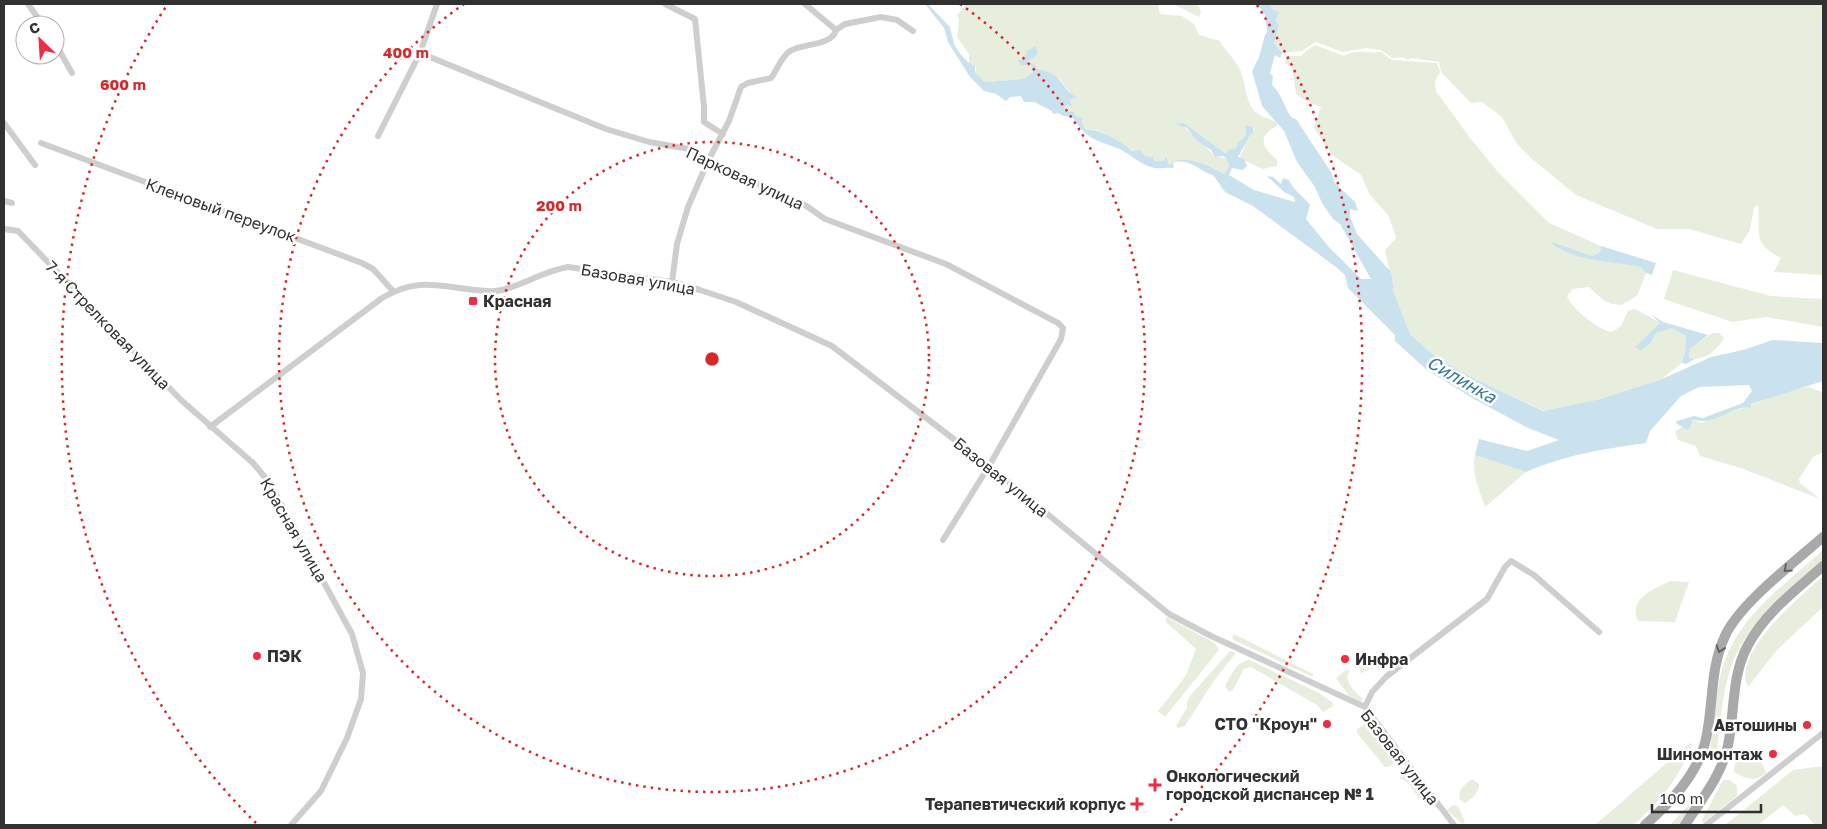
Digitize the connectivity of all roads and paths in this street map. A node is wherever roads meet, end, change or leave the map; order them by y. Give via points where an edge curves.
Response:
1 (28, 4) edge
2 (437, 4) edge
3 (664, 4) edge
4 (805, 4) edge
5 (36, 15) edge
6 (836, 30) junction
7 (913, 31) dead end
8 (420, 53) junction
9 (65, 61) edge
10 (72, 73) dead end
11 (4, 123) edge
12 (723, 134) junction
13 (378, 136) dead end
14 (41, 143) dead end
15 (708, 161) junction
16 (35, 165) dead end
17 (4, 201) edge
18 (12, 203) dead end
19 (4, 229) edge
20 (672, 282) junction
21 (393, 292) junction
22 (210, 427) junction
23 (989, 466) junction
24 (1823, 537) edge
25 (943, 540) dead end
26 (1823, 566) edge
27 (1599, 632) dead end
28 (1365, 707) junction
29 (1823, 733) edge
30 (291, 825) edge
31 (1454, 825) edge
32 (1645, 825) edge
33 (1685, 825) edge
34 (1706, 825) edge

1 - 5 street
2 - 8 street
3 - 12 street via 695,20 704,122
4 - 6 street
6 - 7 street via 846,24 881,17 897,20
6 - 12 street via 835,35 827,40 790,52 771,78 741,87
8 - 13 street
8 - 15 street, Парковая улица via 606,129 648,142 689,149
9 - 10 street
11 - 16 street
12 - 15 street
14 - 21 street, Кленовый переулок via 362,263
15 - 20 street via 683,223
15 - 23 street, Парковая улица via 770,188 846,228 946,264 1063,328 1061,339
17 - 18 street
19 - 22 street, 7-я Стрелковая улица via 18,231
20 - 21 street, Базовая улица via 568,267 552,269 501,290 428,283
20 - 23 street, Базовая улица via 736,302 832,346
21 - 22 street
22 - 30 street, Красная улица via 254,463 269,482 348,626 360,658 363,673 361,699 347,738 321,791
23 - 25 street
23 - 28 street, Базовая улица via 1169,614
24 -> 32 main road via 1745,607 1725,633 1716,660 1705,743 1697,764 1671,800
26 - 33 main road via 1766,618 1747,646 1738,669 1728,746 1722,764
27 - 28 street via 1534,575 1511,562 1504,567 1488,599 1387,676 1372,692
28 - 31 street, Базовая улица
29 - 34 street

